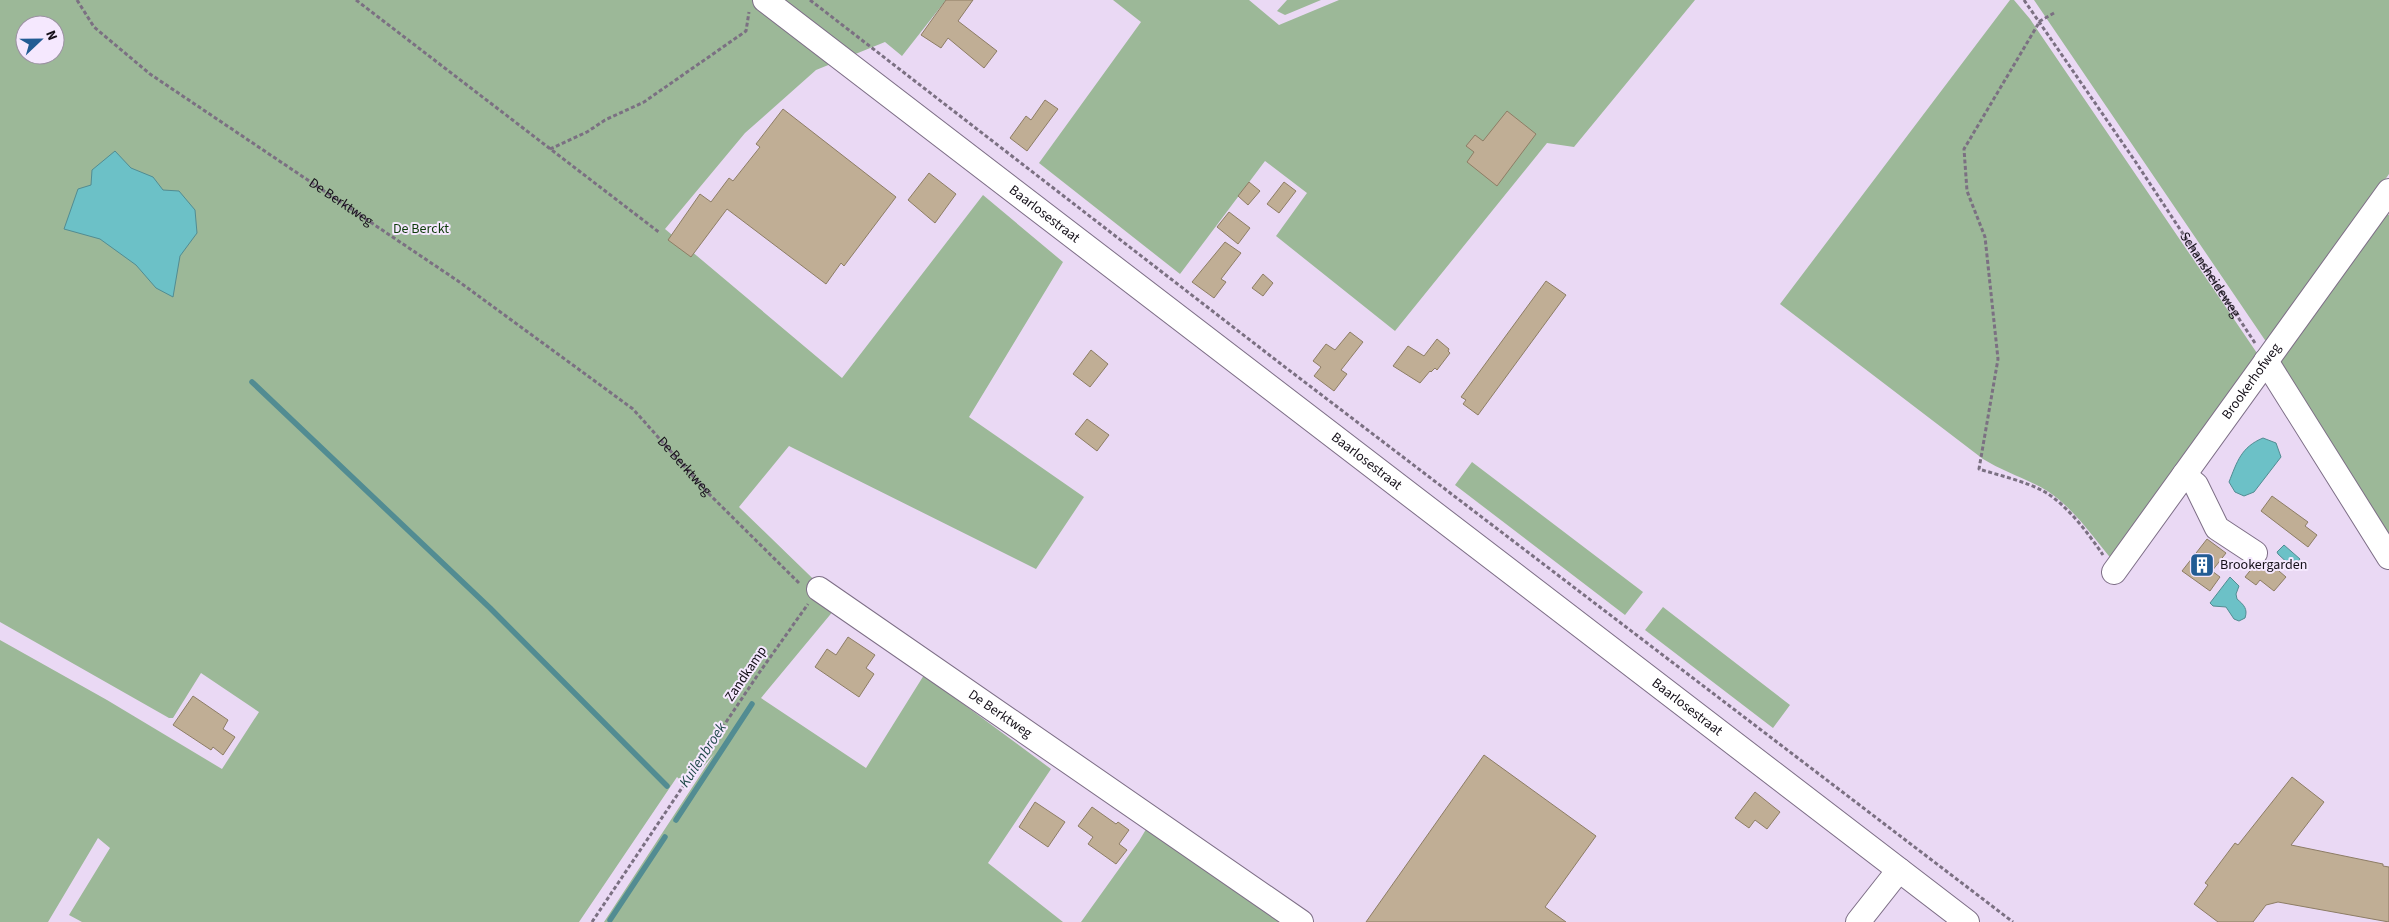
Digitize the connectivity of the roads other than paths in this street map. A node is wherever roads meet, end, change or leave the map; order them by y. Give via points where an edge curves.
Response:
1 (757, 4) edge
2 (2389, 191) edge
3 (2266, 360) junction
4 (2184, 475) junction
5 (2255, 553) dead end
6 (2389, 557) edge
7 (2114, 572) road end
8 (819, 588) road end
9 (1899, 870) junction
10 (1301, 922) edge
11 (1858, 922) edge
12 (1967, 922) edge

1 - 9 street, Baarlosestraat
2 - 3 street, Brookerhofweg
3 - 4 street, Brookerhofweg
3 - 6 street
4 - 5 street via 2196,485 2217,528
4 - 7 street, Brookerhofweg
8 - 10 street, De Berktweg
9 - 11 street
9 - 12 street, Baarlosestraat

